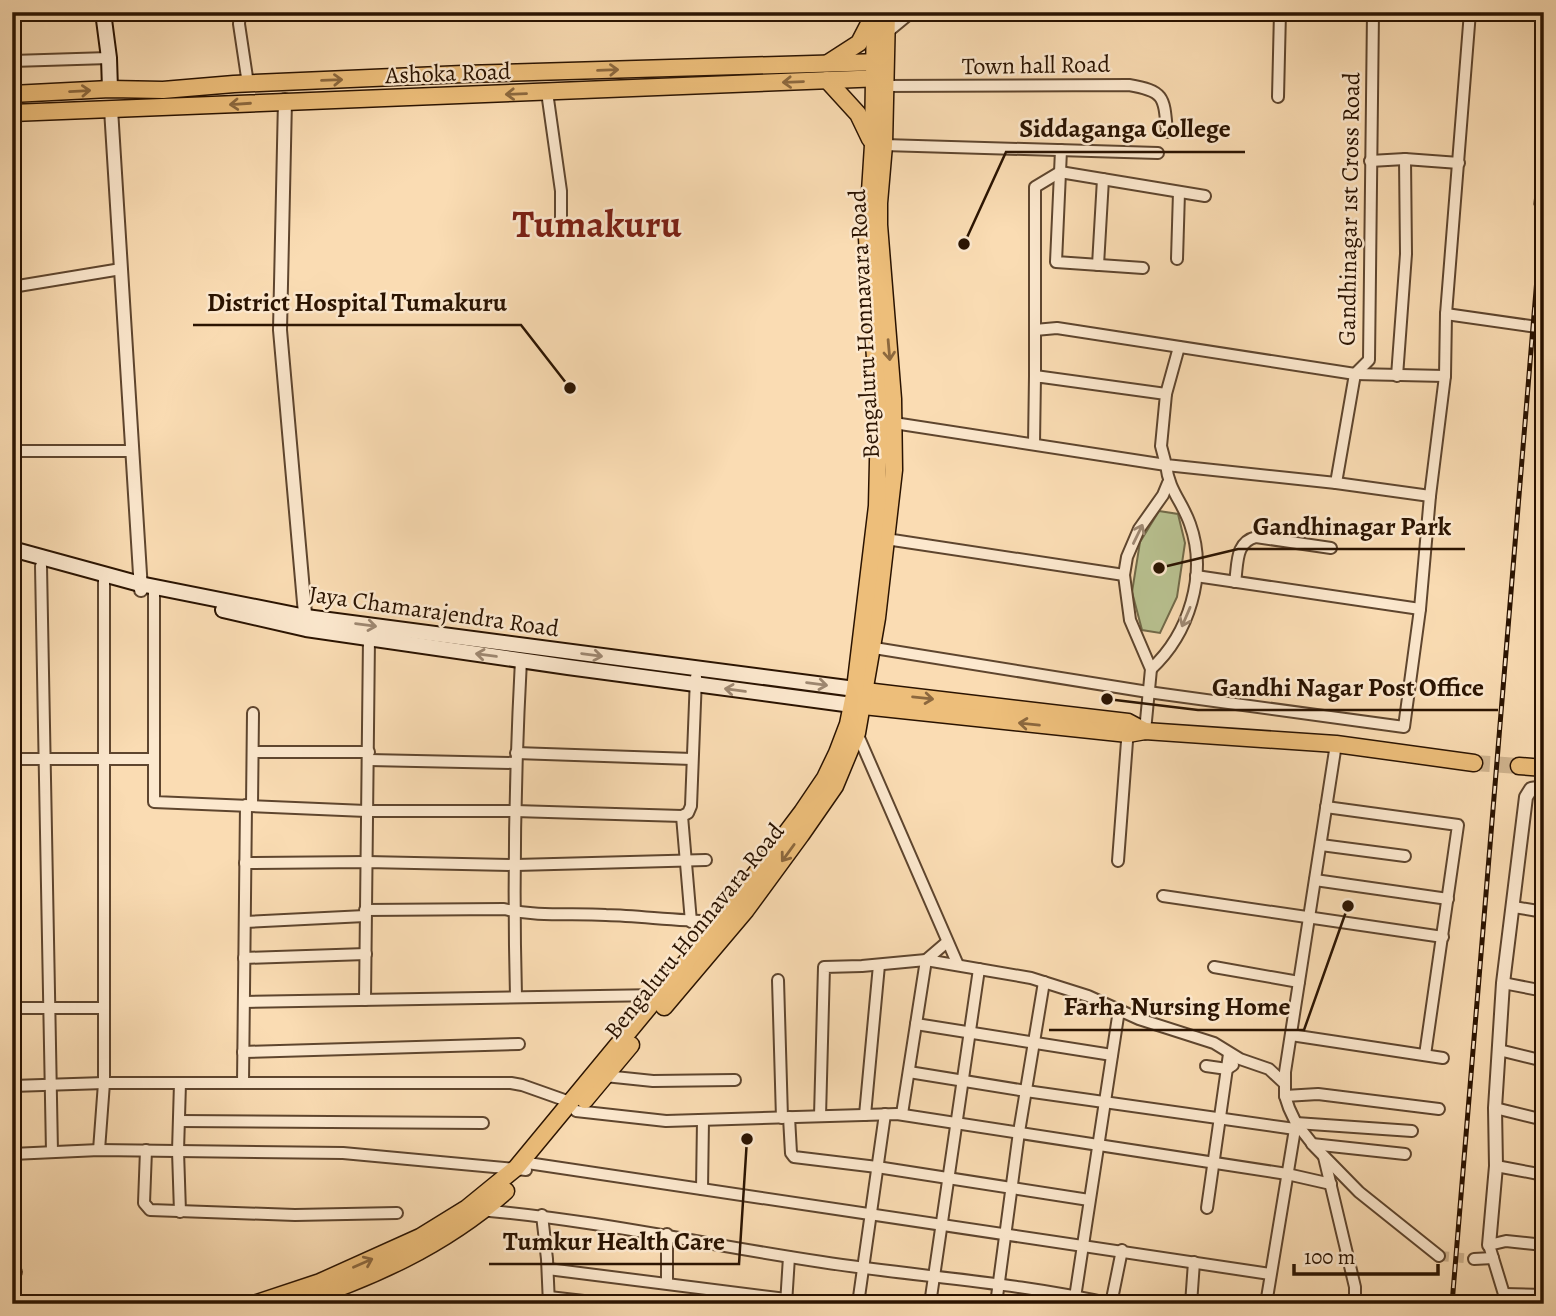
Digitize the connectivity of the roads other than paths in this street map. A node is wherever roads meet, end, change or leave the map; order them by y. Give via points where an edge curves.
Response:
1 (103, 12) edge
2 (240, 12) edge
3 (875, 12) edge
4 (887, 12) edge
5 (909, 12) edge
6 (1280, 12) edge
7 (1373, 12) edge
8 (1471, 12) edge
9 (887, 31) junction
10 (109, 58) junction
11 (12, 61) edge
12 (826, 72) junction
13 (879, 75) junction
14 (248, 84) junction
15 (110, 89) junction
16 (548, 92) junction
17 (12, 94) edge
18 (1278, 97) dead end
19 (285, 100) junction
20 (111, 109) junction
21 (12, 113) edge
22 (1167, 132) dead end
23 (878, 145) junction
24 (1061, 150) junction
25 (1158, 153) dead end
26 (1405, 159) junction
27 (1370, 161) junction
28 (1459, 163) junction
29 (1060, 172) junction
30 (1103, 179) junction
31 (1179, 192) junction
32 (1205, 196) dead end
33 (561, 220) dead end
34 (1177, 258) dead end
35 (1098, 265) junction
36 (1143, 268) dead end
37 (121, 269) junction
38 (12, 287) edge
39 (1446, 314) junction
40 (1544, 328) edge
41 (1035, 330) junction
42 (1179, 346) junction
43 (1355, 374) junction
44 (1035, 376) junction
45 (1397, 376) junction
46 (1445, 376) junction
47 (1166, 394) junction
48 (894, 423) junction
49 (1034, 444) junction
50 (12, 451) edge
51 (132, 452) junction
52 (1166, 465) junction
53 (1168, 483) junction
54 (1336, 483) junction
55 (1430, 496) junction
56 (886, 539) junction
57 (1331, 548) dead end
58 (12, 549) edge
59 (12, 559) edge
60 (41, 566) junction
61 (1124, 575) junction
62 (1196, 576) junction
63 (103, 577) junction
64 (1235, 582) junction
65 (147, 589) junction
66 (1420, 609) junction
67 (306, 623) junction
68 (369, 638) junction
69 (867, 647) junction
70 (521, 660) junction
71 (697, 668) junction
72 (1151, 669) junction
73 (696, 684) junction
74 (1148, 692) junction
75 (859, 698) junction
76 (253, 713) dead end
77 (1128, 728) junction
78 (1145, 731) junction
79 (858, 733) junction
80 (1336, 744) junction
81 (253, 752) junction
82 (369, 756) junction
83 (46, 758) junction
84 (104, 758) junction
85 (154, 758) junction
86 (516, 758) junction
87 (12, 759) edge
88 (692, 759) junction
89 (1474, 763) tunnel mouth
90 (1519, 766) tunnel mouth
91 (1544, 768) edge
92 (1544, 787) edge
93 (249, 805) junction
94 (1326, 807) junction
95 (366, 811) junction
96 (515, 811) junction
97 (682, 816) junction
98 (1321, 845) junction
99 (1405, 856) dead end
100 (706, 860) dead end
101 (685, 861) junction
102 (1118, 861) dead end
103 (367, 862) junction
104 (245, 863) junction
105 (516, 865) junction
106 (1315, 880) junction
107 (1163, 896) dead end
108 (1448, 899) junction
109 (1514, 907) junction
110 (513, 911) junction
111 (1544, 912) edge
112 (365, 913) junction
113 (1309, 917) junction
114 (720, 920) junction
115 (244, 922) junction
116 (691, 922) junction
117 (1443, 937) junction
118 (947, 942) junction
119 (366, 954) junction
120 (244, 958) junction
121 (926, 960) junction
122 (879, 965) junction
123 (958, 965) junction
124 (1214, 967) dead end
125 (979, 970) junction
126 (778, 980) dead end
127 (1044, 982) junction
128 (1299, 982) junction
129 (1503, 983) junction
130 (1544, 991) edge
131 (660, 995) junction
132 (516, 996) junction
133 (365, 1000) junction
134 (244, 1002) junction
135 (12, 1008) edge
136 (50, 1008) junction
137 (104, 1008) junction
138 (1119, 1010) junction
139 (649, 1016) junction
140 (916, 1024) junction
141 (970, 1032) junction
142 (1290, 1035) junction
143 (1034, 1042) junction
144 (519, 1044) dead end
145 (1499, 1050) junction
146 (243, 1052) junction
147 (1229, 1054) junction
148 (1112, 1055) junction
149 (1425, 1055) junction
150 (1443, 1058) dead end
151 (1240, 1059) junction
152 (1544, 1061) edge
153 (1206, 1066) dead end
154 (1227, 1069) junction
155 (909, 1072) junction
156 (605, 1076) junction
157 (735, 1080) dead end
158 (963, 1081) junction
159 (104, 1083) junction
160 (180, 1083) junction
161 (243, 1083) junction
162 (1284, 1083) junction
163 (51, 1085) junction
164 (12, 1086) edge
165 (1026, 1091) junction
166 (1285, 1096) junction
167 (1105, 1102) junction
168 (573, 1106) junction
169 (1495, 1108) junction
170 (1439, 1109) dead end
171 (885, 1114) junction
172 (902, 1114) junction
173 (866, 1115) junction
174 (820, 1116) junction
175 (786, 1118) junction
176 (1222, 1118) junction
177 (703, 1120) junction
178 (1544, 1120) edge
179 (179, 1121) junction
180 (957, 1122) junction
181 (483, 1123) dead end
182 (1295, 1126) junction
183 (1412, 1131) dead end
184 (1019, 1132) junction
185 (1098, 1144) junction
186 (1312, 1144) junction
187 (99, 1150) junction
188 (146, 1150) junction
189 (178, 1151) junction
190 (52, 1152) junction
191 (12, 1154) edge
192 (1405, 1154) dead end
193 (1324, 1157) junction
194 (1214, 1162) junction
195 (523, 1166) junction
196 (1496, 1166) junction
197 (877, 1167) junction
198 (1287, 1174) junction
199 (1544, 1175) edge
200 (949, 1178) junction
201 (1331, 1184) junction
202 (1011, 1188) junction
203 (702, 1189) junction
204 (1089, 1200) junction
205 (475, 1209) junction
206 (1206, 1209) dead end
207 (180, 1212) junction
208 (397, 1213) dead end
209 (869, 1214) junction
210 (542, 1215) junction
211 (943, 1226) junction
212 (667, 1234) junction
213 (1005, 1235) junction
214 (1083, 1245) junction
215 (1544, 1245) edge
216 (1122, 1250) junction
217 (1491, 1251) junction
218 (1439, 1256) tunnel mouth
219 (789, 1257) junction
220 (1474, 1259) tunnel mouth
221 (1194, 1262) junction
222 (862, 1268) junction
223 (548, 1269) junction
224 (1270, 1274) junction
225 (934, 1278) junction
226 (667, 1283) junction
227 (999, 1283) junction
228 (1544, 1295) edge
229 (1505, 1299) edge
230 (549, 1300) edge
231 (1074, 1300) edge
232 (786, 1301) edge
233 (254, 1304) edge
234 (293, 1304) edge
235 (610, 1304) edge
236 (858, 1304) edge
237 (930, 1304) edge
238 (996, 1304) edge
239 (1111, 1304) edge
240 (1191, 1304) edge
241 (1266, 1304) edge
242 (1355, 1304) edge

1 - 10 main road
2 - 14 street
3 - 12 main road via 859,43
3 - 13 main road
4 - 9 main road
5 - 9 street
6 - 18 street
7 - 27 street, Gandhinagar 1st Cross Road
8 - 28 street
9 - 13 main road
10 - 11 street
10 - 15 main road
12 - 13 main road, Ashoka Road
14 -> 12 main road, Ashoka Road via 463,74
12 -> 16 main road, Ashoka Road
12 - 23 main road
13 - 22 street, Town hall Road via 1150,89 1160,94 1164,104
13 - 23 main road
14 - 15 main road, Ashoka Road
17 -> 15 main road, Ashoka Road
16 -> 19 main road, Ashoka Road
16 - 33 street
19 -> 20 main road, Ashoka Road
19 - 67 street via 280,330
20 - 21 main road, Ashoka Road
20 - 37 street
23 - 24 street
23 -> 48 main road, Bengaluru Honnavara Road via 879,225
23 - 69 main road via 867,220 879,418
24 - 25 street
24 - 29 street
26 - 27 street
26 - 28 street
26 - 45 street via 1406,254
27 - 43 street, Gandhinagar 1st Cross Road via 1369,360
28 - 39 street
29 - 30 street
29 - 35 street via 1056,262
29 - 41 street via 1035,187
30 - 31 street
30 - 35 street
31 - 32 street
31 - 34 street
35 - 36 street
37 - 38 street
37 - 51 street
39 - 40 street
39 - 46 street
41 - 42 street via 1057,328
41 - 44 street
42 - 43 street
42 - 47 street
43 - 45 street
43 - 54 street, Gandhinagar 1st Cross Road
44 - 47 street
44 - 49 street
45 - 46 street
46 - 55 street
47 - 52 street via 1161,446
48 - 49 street
48 - 56 main road, Bengaluru Honnavara Road
49 - 52 street
50 - 51 street
51 - 65 street
52 - 53 street
52 - 54 street
61 -> 53 street via 1139,529
53 - 62 street via 1190,524
54 - 55 street
55 - 66 street
56 - 61 street
56 - 69 main road, Bengaluru Honnavara Road
57 - 64 street via 1246,539 1240,545
58 - 63 main road, Jaya Chamarajendra Road
59 - 60 main road, Jaya Chamarajendra Road
60 - 63 main road, Jaya Chamarajendra Road
60 - 83 street
61 - 72 street via 1130,620
62 - 64 street
62 -> 72 street via 1186,619 1174,643
63 - 65 main road, Jaya Chamarajendra Road
63 - 84 street
64 - 66 street
65 - 67 main road, Jaya Chamarajendra Road
65 - 85 street
66 - 74 street via 1404,727
67 - 68 main road, Jaya Chamarajendra Road
67 -> 71 main road, Jaya Chamarajendra Road
70 -> 68 main road, Jaya Chamarajendra Road
68 - 82 street
69 - 74 street
69 - 75 main road
70 - 73 main road, Jaya Chamarajendra Road
70 - 86 street
71 - 73 street
71 -> 75 main road, Jaya Chamarajendra Road
72 - 74 street
75 -> 73 main road, Jaya Chamarajendra Road
73 - 88 street
74 - 78 street
75 - 77 main road
75 - 79 main road, Bengaluru Honnavara Road
75 - 114 main road via 825,778
76 - 81 street
77 - 78 main road
77 - 102 street
78 - 80 main road
79 - 118 street
79 -> 139 main road, Bengaluru Honnavara Road via 835,786 802,835 746,910
80 - 89 main road
80 - 94 street
81 - 82 street
81 - 93 street
82 - 86 street
82 - 95 street
83 - 84 street
83 - 87 street
83 - 136 street
84 - 85 street
84 - 137 street
85 - 93 street via 154,802
86 - 88 street
86 - 96 street
88 - 97 street via 691,806
90 - 91 main road
92 - 109 street via 1531,789 1526,797
93 - 95 street
93 - 104 street
94 - 98 street
94 - 108 street via 1458,824
95 - 96 street
95 - 103 street
96 - 97 street
96 - 105 street
97 - 101 street
98 - 99 street
98 - 106 street
100 - 101 street
101 - 105 street
101 - 116 street
103 - 104 street
103 - 105 street
103 - 112 street
104 - 115 street
105 - 110 street
106 - 108 street
106 - 113 street
107 - 113 street
108 - 117 street
109 - 111 street
109 - 129 street
110 - 112 street
110 - 116 street via 652,916
110 - 132 street
112 - 115 street
112 - 119 street
113 - 117 street
113 - 128 street
114 - 116 street
114 - 131 main road
115 - 120 street
117 - 149 street
118 - 121 street
118 - 123 street
119 - 120 street
119 - 133 street
120 - 134 street
121 - 122 street
121 - 123 street
121 - 140 street
122 - 173 street
122 - 174 street via 824,967
123 - 125 street
124 - 128 street
125 - 127 street
125 - 141 street
126 - 175 street
127 - 138 street
127 - 143 street
128 - 142 street
129 - 130 street
129 - 145 street
131 - 132 street
131 - 139 main road
132 - 133 street
133 - 134 street
134 - 146 street
135 - 136 street
136 - 137 street
136 - 163 street
137 - 159 street
138 - 147 street via 1214,1043
138 - 148 street
139 - 156 main road, Bengaluru Honnavara Road
139 - 168 main road
140 - 141 street
140 - 155 street
141 - 143 street
141 - 158 street
142 - 149 street
142 - 162 street
143 - 148 street
143 - 165 street
144 - 146 street
145 - 152 street
145 - 169 street
146 - 161 street
147 - 151 street
147 - 154 street
148 - 167 street
149 - 150 street
151 - 154 street
151 - 162 street via 1269,1069
153 - 154 street
154 - 176 street
155 - 158 street
155 - 172 street
156 - 157 street via 653,1081
156 - 168 main road, Bengaluru Honnavara Road
158 - 165 street
158 - 180 street
159 - 160 street
159 - 163 street
159 - 187 street
160 - 161 street
160 - 179 street
161 - 168 street via 511,1083
162 - 166 street
163 - 164 street
163 - 190 street
165 - 167 street
165 - 184 street
166 - 170 street via 1318,1094
166 - 182 street
167 - 176 street
167 - 185 street
168 - 177 street via 666,1121
168 - 195 main road
169 - 178 street
169 - 196 street
171 - 172 street
171 - 173 street
171 - 197 street
172 - 180 street
173 - 174 street
174 - 175 street
175 - 177 street
175 - 197 street via 794,1157
176 - 182 street
176 - 194 street
177 - 203 street
179 - 181 street
179 - 189 street
180 - 184 street
180 - 200 street
182 - 183 street
182 - 186 street
182 - 198 street
184 - 185 street
184 - 202 street
185 - 194 street
185 - 204 street
186 - 192 street
186 - 193 street
187 - 188 street
187 - 190 street
188 - 189 street
188 - 207 street via 145,1206
189 - 195 street via 343,1153
189 - 207 street
190 - 191 street
193 - 201 street
193 - 218 street via 1359,1192
194 - 198 street
194 - 206 street
195 - 203 street
195 - 205 main road
196 - 199 street
196 - 217 street
197 - 200 street
197 - 209 street
198 - 201 street
198 - 224 street
200 - 202 street
200 - 211 street
201 - 242 street
202 - 204 street
202 - 213 street
203 - 209 street
204 - 214 street
205 - 210 street
233 -> 205 main road via 334,1277
205 - 234 main road via 427,1248
207 - 208 street
209 - 211 street
209 - 222 street
210 - 212 street
210 - 223 street
211 - 213 street
211 - 225 street
212 - 219 street
212 - 226 street
213 - 214 street
213 - 227 street
214 - 216 street
214 - 231 street
215 - 217 street via 1506,1241
216 - 221 street
216 - 239 street
217 - 220 street
217 - 229 street
219 - 222 street
219 - 232 street
221 - 224 street
221 - 240 street
222 - 225 street
222 - 236 street
223 - 226 street
223 - 230 street
224 - 241 street
225 - 227 street
225 - 237 street
226 - 232 street
227 - 231 street
227 - 238 street
228 - 229 street
230 - 235 street
231 - 239 street

